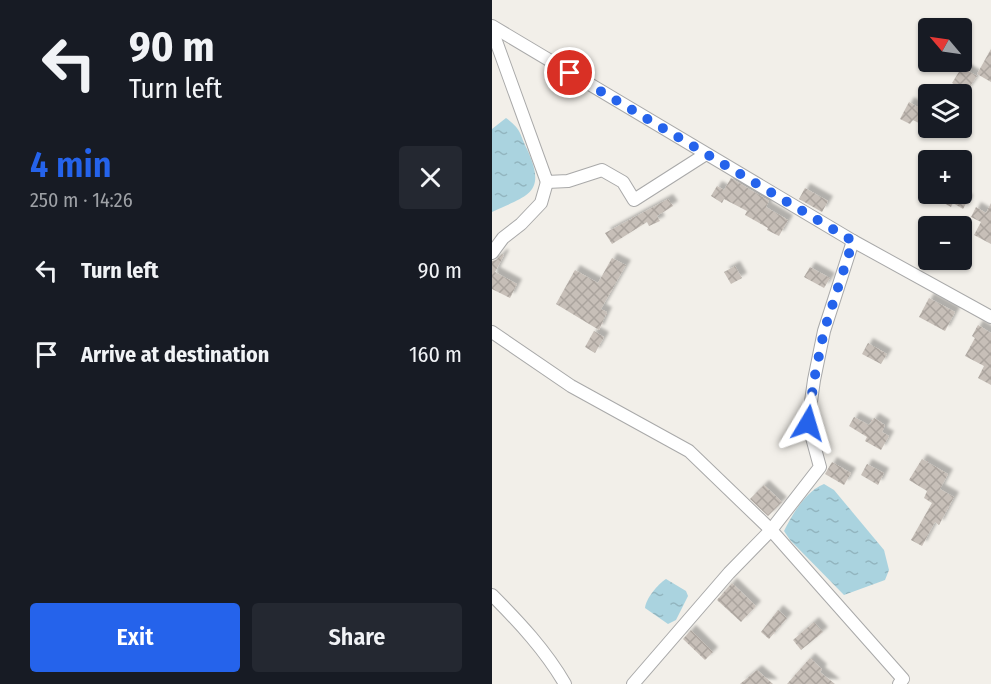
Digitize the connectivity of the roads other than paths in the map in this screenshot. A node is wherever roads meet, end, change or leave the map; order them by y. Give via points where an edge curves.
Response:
1 (492, 28) edge
2 (706, 154) junction
3 (547, 182) junction
4 (853, 241) junction
5 (492, 252) edge
6 (991, 317) edge
7 (492, 332) edge
8 (771, 530) junction
9 (492, 595) edge
10 (565, 684) edge
11 (633, 684) edge
12 (899, 684) edge

1 - 2 street
1 - 3 street
2 - 3 street via 634,200 623,182 602,170 568,182
2 - 4 street
3 - 5 street via 541,203
4 - 6 street
4 - 8 street via 824,331 814,380 808,423 820,467
7 - 8 street via 571,386 690,451
8 - 11 street
8 - 12 street via 903,679
9 - 10 street via 555,667

